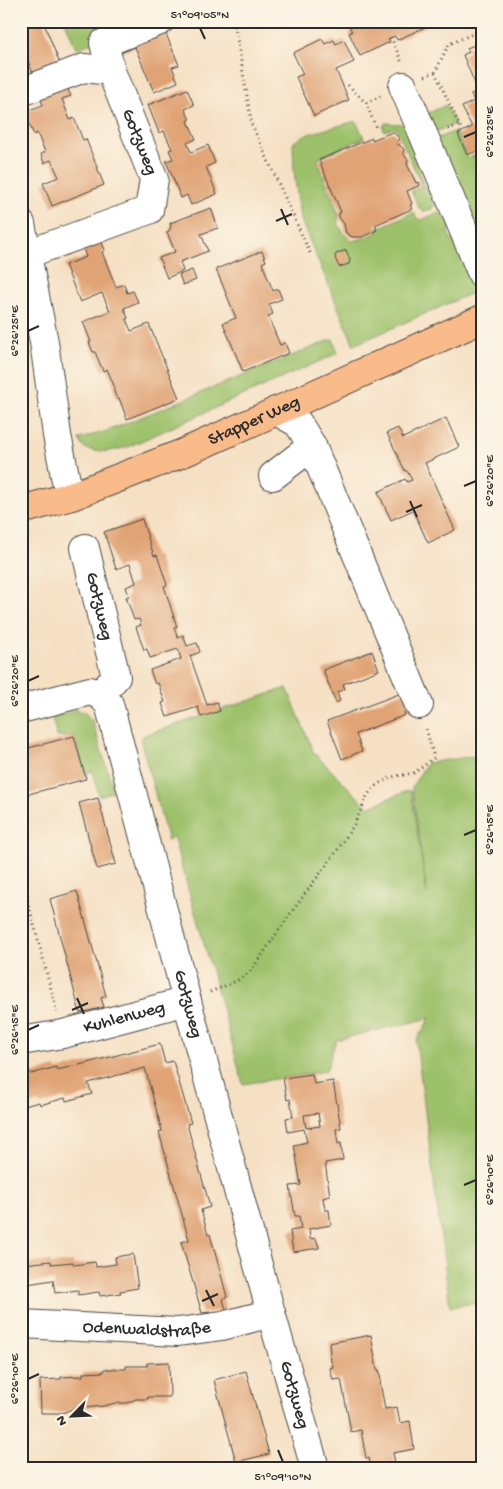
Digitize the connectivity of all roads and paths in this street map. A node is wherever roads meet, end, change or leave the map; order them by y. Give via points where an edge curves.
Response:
1 (160, 21) edge
2 (234, 21) edge
3 (482, 30) edge
4 (111, 71) junction
5 (435, 72) junction
6 (348, 84) dead end
7 (403, 86) junction
8 (21, 92) edge
9 (366, 103) junction
10 (461, 129) dead end
11 (377, 130) dead end
12 (21, 224) edge
13 (27, 254) junction
14 (310, 255) dead end
15 (482, 274) edge
16 (482, 318) edge
17 (276, 411) junction
18 (312, 446) junction
19 (273, 476) dead end
20 (69, 496) junction
21 (21, 510) edge
22 (85, 548) dead end
23 (100, 695) junction
24 (419, 705) joint
25 (21, 709) edge
26 (21, 883) edge
27 (187, 1001) junction
28 (63, 1034) junction
29 (21, 1041) edge
30 (271, 1313) junction
31 (21, 1324) edge
32 (315, 1468) edge

1 - 4 street via 104,43
2 - 14 path via 252,125
3 - 5 path via 449,44
4 - 8 street via 84,68
4 - 13 street, Gotzweg via 154,179 149,210
5 - 7 path
5 - 10 path
6 - 9 path
7 - 9 path
7 - 15 street
9 - 11 path
12 - 13 street
13 - 20 street
16 - 17 main road, Stapper Weg
17 - 18 street via 298,423
17 - 20 main road, Stapper Weg via 183,453
18 - 19 street
18 - 24 street
20 - 21 main road, Stapper Weg
22 - 23 street, Gotzweg via 116,677
23 - 25 street via 90,691
23 - 27 street, Gotzweg via 109,704 113,716
24 - 27 path via 434,758 414,773 392,777 378,784 368,794 354,825 336,852 247,975
26 - 28 path, Kuhlenweg
27 - 28 street, Kuhlenweg
27 - 30 street, Gotzweg
28 - 29 street, Kuhlenweg
30 - 31 street, Odenwaldstraße via 222,1326 178,1332
30 - 32 street, Gotzweg

